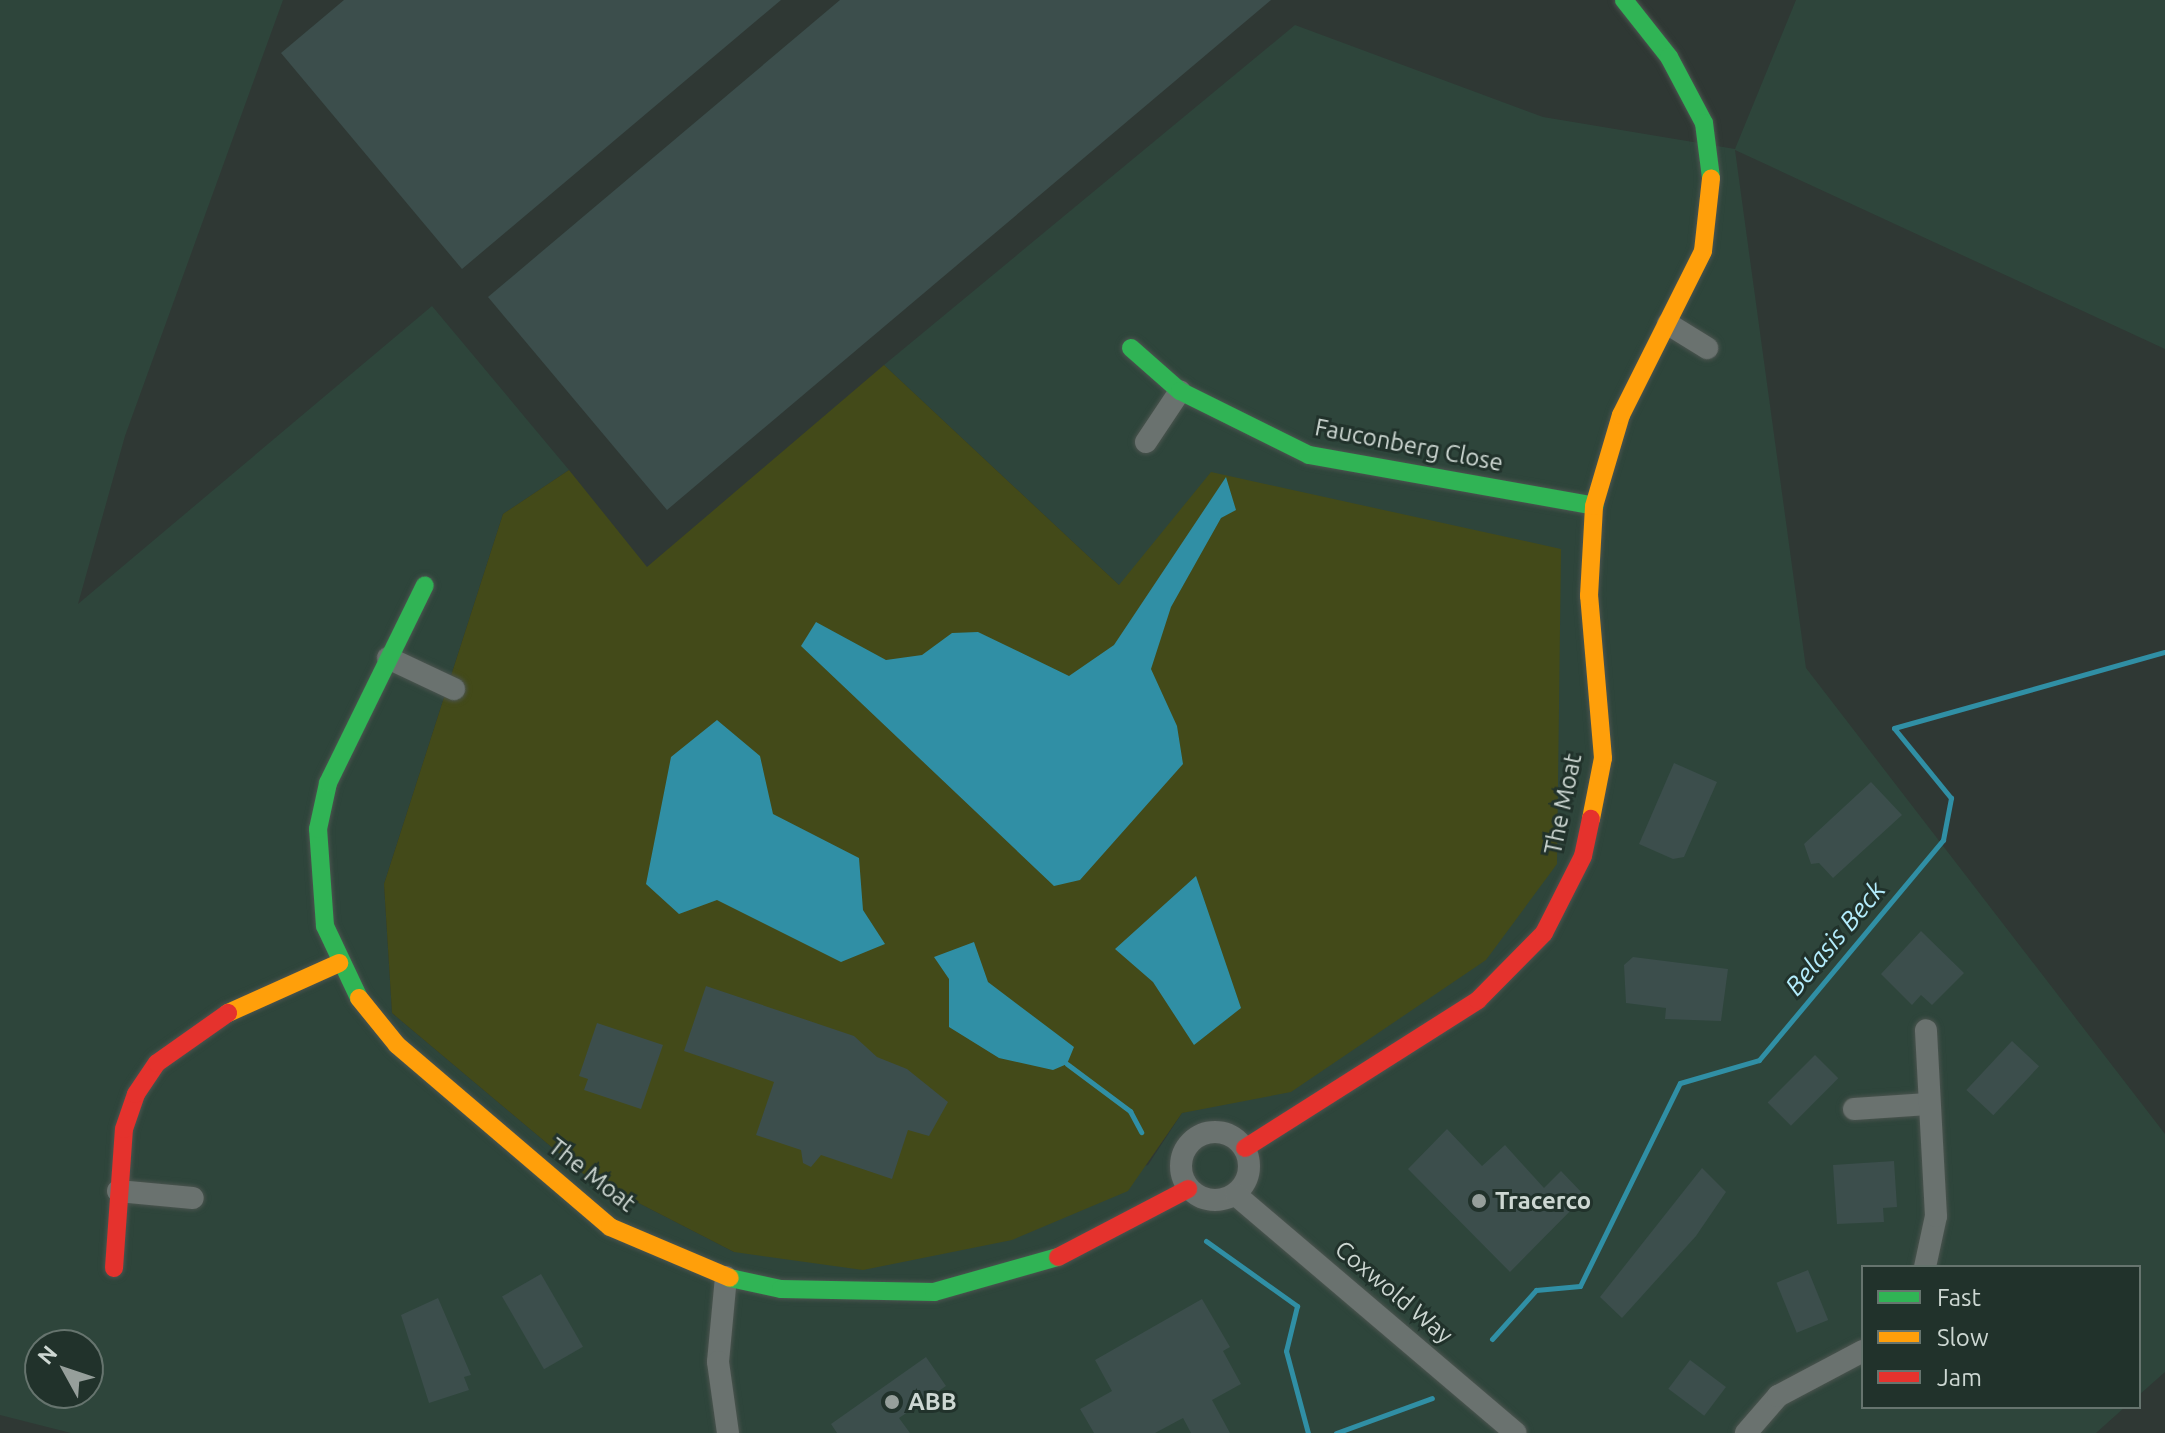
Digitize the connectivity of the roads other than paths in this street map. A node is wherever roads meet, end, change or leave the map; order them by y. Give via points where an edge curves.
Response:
1 (1624, 0) edge
2 (1668, 324) junction
3 (1131, 348) dead end
4 (1707, 348) dead end
5 (1180, 391) junction
6 (1146, 442) dead end
7 (1594, 506) junction
8 (425, 585) dead end
9 (388, 658) junction
10 (454, 689) dead end
11 (339, 963) junction
12 (1926, 1030) dead end
13 (1928, 1104) junction
14 (1854, 1109) dead end
15 (1245, 1148) junction
16 (1188, 1189) junction
17 (118, 1191) junction
18 (1236, 1195) junction
19 (193, 1198) dead end
20 (1925, 1265) edge
21 (114, 1268) dead end
22 (726, 1277) junction
23 (1861, 1352) edge
24 (728, 1433) edge
25 (1516, 1433) edge
26 (1746, 1433) edge

1 - 2 street, The Moat via 1669,57 1704,123 1712,188 1703,251
2 - 4 street
2 - 7 street, The Moat via 1621,415
3 - 5 street, Fauconberg Close
5 - 6 street
5 - 7 street, Fauconberg Close via 1309,455
7 - 15 street, The Moat via 1589,596 1603,758 1583,856 1544,933 1478,1000
8 - 9 street, The Moat
9 - 10 street
9 - 11 street, The Moat via 328,783 318,829 323,911
11 - 17 street via 213,1019 157,1063 136,1094 124,1129
11 - 22 street, The Moat via 397,1045 576,1201 610,1227
12 - 13 street
13 - 14 street
13 - 20 street via 1936,1216
15 - 16 street via 1221,1133 1194,1138 1182,1153 1180,1172
15 - 18 street via 1250,1164
16 - 18 street via 1202,1199
16 - 22 street, The Moat via 1069,1253 934,1292 825,1295
17 - 19 street
17 - 21 street
18 - 25 street, Coxwold Way
22 - 24 street via 718,1362
23 - 26 street via 1778,1396

